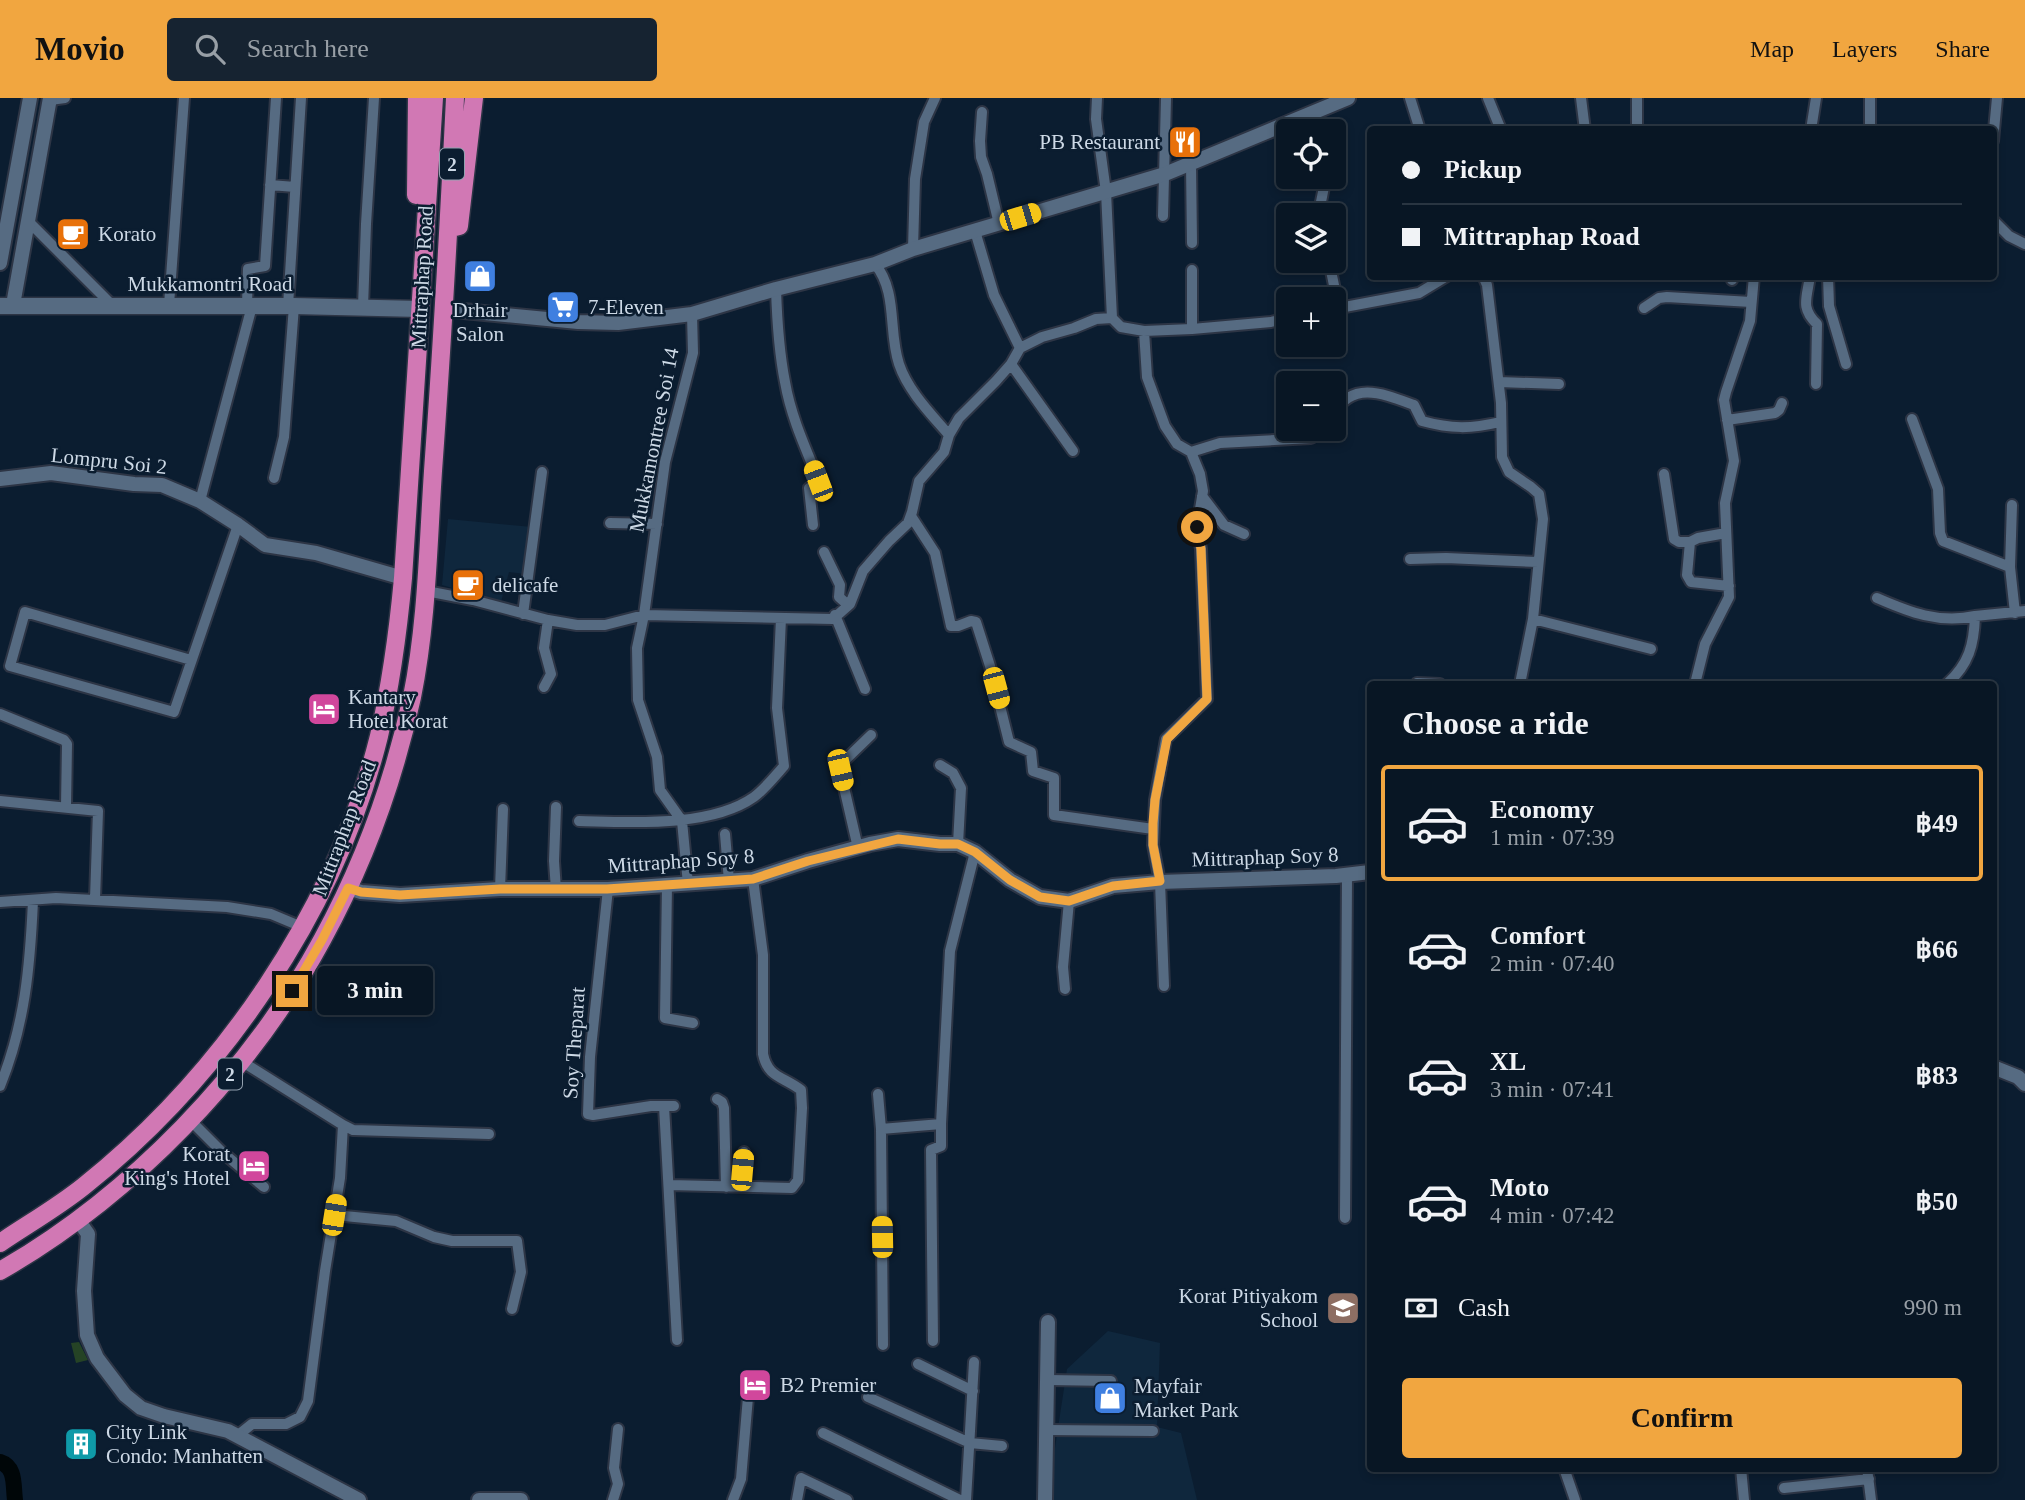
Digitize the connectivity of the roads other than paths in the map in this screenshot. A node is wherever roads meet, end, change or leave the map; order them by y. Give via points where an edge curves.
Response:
1 (30, 98) edge
2 (184, 98) edge
3 (276, 98) edge
4 (301, 98) edge
5 (374, 98) edge
6 (417, 98) edge
7 (434, 98) edge
8 (455, 98) edge
9 (474, 98) edge
10 (935, 98) edge
11 (1097, 98) edge
12 (1166, 98) edge
13 (1348, 98) edge
14 (1410, 98) edge
15 (1488, 98) edge
16 (1581, 98) edge
17 (1637, 98) edge
18 (1870, 98) edge
19 (1997, 98) edge
20 (55, 99) edge
21 (1816, 101) edge
22 (982, 112) dead end
23 (1314, 113) junction
24 (1315, 119) edge
25 (1419, 126) edge
26 (1499, 126) edge
27 (1584, 126) edge
28 (1637, 126) edge
29 (1812, 126) edge
30 (1870, 126) edge
31 (1994, 126) edge
32 (1191, 164) junction
33 (1165, 174) junction
34 (270, 186) junction
35 (295, 187) junction
36 (1107, 192) junction
37 (6, 194) edge
38 (1163, 216) dead end
39 (28, 221) junction
40 (999, 224) junction
41 (1997, 224) edge
42 (425, 228) junction
43 (448, 230) junction
44 (975, 231) junction
45 (1192, 243) dead end
46 (2025, 244) edge
47 (913, 249) junction
48 (0, 257) edge
49 (875, 264) junction
50 (1192, 270) dead end
51 (1440, 280) edge
52 (1485, 280) edge
53 (1754, 280) edge
54 (1810, 280) edge
55 (1828, 280) edge
56 (776, 289) junction
57 (1751, 302) junction
58 (6, 305) edge
59 (112, 305) junction
60 (169, 305) junction
61 (249, 306) junction
62 (291, 306) junction
63 (363, 307) junction
64 (1346, 307) edge
65 (1644, 308) dead end
66 (420, 309) junction
67 (443, 309) junction
68 (692, 314) junction
69 (1112, 317) junction
70 (1276, 321) edge
71 (1192, 329) junction
72 (1144, 331) junction
73 (1020, 348) junction
74 (1011, 364) junction
75 (1846, 364) dead end
76 (1499, 382) junction
77 (1559, 384) dead end
78 (1816, 384) dead end
79 (1346, 398) edge
80 (1782, 403) dead end
81 (1912, 419) dead end
82 (1727, 420) junction
83 (1500, 422) junction
84 (949, 435) junction
85 (1276, 440) edge
86 (1073, 451) dead end
87 (1191, 452) junction
88 (542, 472) dead end
89 (1664, 474) dead end
90 (274, 478) dead end
91 (0, 479) edge
92 (1202, 496) junction
93 (200, 501) junction
94 (2012, 505) dead end
95 (911, 516) junction
96 (610, 523) dead end
97 (657, 524) junction
98 (238, 525) junction
99 (813, 525) dead end
100 (1726, 533) junction
101 (1244, 534) dead end
102 (1690, 542) junction
103 (824, 551) dead end
104 (1410, 559) dead end
105 (1538, 562) junction
106 (2010, 567) junction
107 (403, 578) junction
108 (1728, 586) junction
109 (426, 591) junction
110 (1877, 598) dead end
111 (848, 605) junction
112 (2020, 612) edge
113 (523, 614) junction
114 (644, 615) junction
115 (835, 615) junction
116 (1975, 616) junction
117 (781, 618) junction
118 (1532, 619) junction
119 (548, 620) junction
120 (1651, 649) dead end
121 (191, 660) junction
122 (1521, 681) edge
123 (1696, 681) edge
124 (1950, 681) edge
125 (544, 687) dead end
126 (865, 690) dead end
127 (0, 714) edge
128 (870, 735) dead end
129 (940, 765) dead end
130 (0, 801) edge
131 (66, 807) junction
132 (556, 807) dead end
133 (503, 809) dead end
134 (579, 821) dead end
135 (682, 821) junction
136 (1153, 829) junction
137 (725, 834) dead end
138 (958, 844) junction
139 (858, 848) junction
140 (975, 852) junction
141 (1367, 872) edge
142 (1347, 875) junction
143 (753, 879) junction
144 (729, 881) junction
145 (1160, 881) junction
146 (688, 884) junction
147 (667, 886) junction
148 (348, 888) junction
149 (500, 889) junction
150 (607, 889) junction
151 (556, 890) junction
152 (95, 899) junction
153 (33, 901) junction
154 (1069, 901) junction
155 (0, 902) edge
156 (302, 927) junction
157 (1164, 986) dead end
158 (1065, 989) dead end
159 (693, 1023) dead end
160 (241, 1060) junction
161 (1997, 1069) edge
162 (2025, 1084) edge
163 (0, 1086) edge
164 (878, 1094) dead end
165 (717, 1099) dead end
166 (190, 1120) junction
167 (941, 1124) junction
168 (343, 1125) junction
169 (881, 1129) junction
170 (489, 1134) dead end
171 (744, 1152) dead end
172 (669, 1185) junction
173 (264, 1187) dead end
174 (726, 1187) junction
175 (741, 1187) junction
176 (334, 1215) junction
177 (1345, 1218) dead end
178 (78, 1220) junction
179 (0, 1242) edge
180 (0, 1271) edge
181 (512, 1309) dead end
182 (1048, 1322) dead end
183 (677, 1340) dead end
184 (933, 1341) dead end
185 (883, 1345) dead end
186 (974, 1363) dead end
187 (918, 1364) dead end
188 (1048, 1380) junction
189 (1111, 1381) dead end
190 (973, 1391) junction
191 (748, 1397) dead end
192 (868, 1397) dead end
193 (618, 1429) dead end
194 (1047, 1430) junction
195 (1153, 1432) dead end
196 (823, 1433) dead end
197 (237, 1436) junction
198 (970, 1443) junction
199 (1002, 1446) dead end
200 (1565, 1472) edge
201 (1741, 1472) edge
202 (1868, 1474) edge
203 (1784, 1488) dead end
204 (359, 1500) edge
205 (479, 1500) edge
206 (521, 1500) edge
207 (613, 1500) edge
208 (733, 1500) edge
209 (797, 1500) edge
210 (847, 1500) edge
211 (960, 1500) edge
212 (966, 1500) edge
213 (1045, 1500) edge
214 (1575, 1500) edge
215 (1744, 1500) edge
216 (1871, 1500) edge

1 - 37 street
2 - 60 street
3 - 34 street
4 - 35 street
5 - 63 street
6 - 42 highway via 415,222
7 - 42 highway, Mittraphap Road / 2
8 - 43 highway, Mittraphap Road / 2
9 - 43 highway via 459,226
10 - 47 street via 924,122 915,179
11 - 36 street
12 - 33 street
13 - 23 street
14 - 25 street
15 - 26 street
16 - 27 street
17 - 28 street
18 - 30 street
19 - 31 street
20 - 39 street
21 - 29 street
22 - 40 street via 981,157
23 - 24 street
23 - 32 street
32 - 33 street
32 - 45 street
33 - 36 street
33 - 38 street
34 - 35 street
34 - 61 street via 265,266 248,269
35 - 62 street
36 - 40 street
36 - 69 street
37 - 48 street
39 - 58 street
39 - 59 street
40 - 44 street
41 - 46 street
42 - 66 highway, Mittraphap Road / 2
43 - 67 highway, Mittraphap Road / 2
44 - 47 street
44 - 73 street via 994,295
47 - 49 street
49 - 56 street
49 - 84 street via 890,294 899,365
50 - 71 street
51 - 64 street via 1419,293
52 - 76 street
53 - 57 street
54 - 78 street via 1806,309 1817,324
55 - 75 street via 1829,306
56 - 68 street
56 - 99 street via 785,383 818,481 809,488
57 - 65 street via 1667,297
57 - 82 street via 1724,400
58 - 59 main road, Mukkamontri Road
59 - 60 main road, Mukkamontri Road
60 - 61 main road, Mukkamontri Road
61 - 62 main road, Mukkamontri Road
61 - 93 street
62 - 63 main road, Mukkamontri Road
62 - 90 street via 284,437
63 - 66 main road, Mukkamontri Road
66 - 107 highway, Mittraphap Road / 2
67 - 68 street via 618,323
67 - 109 highway, Mittraphap Road / 2
68 - 97 street, Mukkamontree Soi 14 via 693,353 665,461
69 - 72 street via 1121,327
69 - 73 street
70 - 71 street
71 - 72 street
72 - 87 street via 1147,377 1165,426 1177,444
73 - 74 street
74 - 84 street via 958,418
74 - 86 street
76 - 77 street
76 - 83 street
79 - 83 street via 1357,393 1378,393 1414,405 1422,421 1436,425 1475,428
80 - 82 street via 1775,413
81 - 106 street via 1938,489 1943,541
82 - 100 street via 1734,461 1725,503
83 - 105 street via 1502,457 1509,472 1539,494 1543,519
84 - 95 street via 944,452 919,481
85 - 87 street via 1220,443
87 - 92 street
88 - 113 street
89 - 102 street via 1674,539
91 - 93 street, Lompru Soi 2 via 51,473 162,485
92 - 101 street via 1224,524
92 - 136 street via 1197,527 1207,699 1167,739
93 - 98 street, Lompru Soi 2
94 - 106 street
95 - 111 street via 863,571
95 - 136 street via 934,553 951,626 976,622 1009,742 1031,751 1033,771 1054,778 1055,815
96 - 97 street
97 - 114 street, Mukkamontree Soi 14
98 - 107 street, Lompru Soi 2 via 265,545 316,553
98 - 121 street
100 - 102 street
100 - 108 street
102 - 108 street via 1688,579
103 - 111 street via 840,585 839,597
104 - 105 street
105 - 118 street
106 - 112 street
107 - 156 highway, Mittraphap Road / 2 via 396,648 378,739 340,849
108 - 123 street via 1729,597 1705,644
109 - 113 street
109 - 148 highway, Mittraphap Road / 2 via 414,685 399,746
110 - 116 street via 1925,616
111 - 115 street
112 - 116 street
113 - 119 street
114 - 117 street
114 - 119 street via 605,625
114 - 135 street, Mukkamontree Soi 14 via 637,648 638,699 657,757 660,790
115 - 117 street via 833,619
115 - 126 street
116 - 124 street via 1967,658
117 - 135 street via 777,708 784,766 754,797 722,812
118 - 120 street
118 - 122 street
119 - 125 street via 544,648 551,674
121 - 121 street via 174,712 10,666 25,612
127 - 131 street via 67,744
128 - 139 street via 840,770
129 - 138 street via 953,773 961,788
130 - 131 street
131 - 152 street via 98,811
132 - 151 street
133 - 149 street
134 - 135 street
135 - 146 street
136 - 145 street
137 - 144 street
138 - 139 street, Mittraphap Soy 8 via 898,839
138 - 140 street, Mittraphap Soy 8
139 - 143 street, Mittraphap Soy 8
140 - 154 street, Mittraphap Soy 8 via 1040,897
140 - 167 street via 950,951
141 - 142 street, Mittraphap Soy 8
142 - 145 street, Mittraphap Soy 8
142 - 177 street
143 - 144 street, Mittraphap Soy 8
143 - 175 street via 763,955 765,1065 801,1090 802,1108 798,1180 792,1188
144 - 146 street, Mittraphap Soy 8
145 - 154 street, Mittraphap Soy 8 via 1113,886
145 - 157 street
146 - 147 street, Mittraphap Soy 8
147 - 150 street, Mittraphap Soy 8
147 - 159 street via 665,1018
148 - 149 street, Mittraphap Soy 8 via 400,895
148 - 160 highway, Mittraphap Road / 2 via 292,991
149 - 151 street, Mittraphap Soy 8
150 - 151 street, Mittraphap Soy 8
150 - 172 street, Soy Theparat via 588,1114 669,1106
152 - 153 street
152 - 156 street via 227,907 271,914
153 - 155 street
153 - 163 street via 23,1012
154 - 158 street
156 - 179 highway, Mittraphap Road / 2 via 247,1015 175,1102 83,1187
160 - 166 highway, Mittraphap Road / 2
160 - 168 street
161 - 162 street
164 - 169 street
165 - 174 street via 724,1108
166 - 173 street
166 - 178 highway, Mittraphap Road / 2
167 - 169 street
167 - 184 street via 941,1146 931,1150
168 - 170 street via 353,1130
168 - 176 street
169 - 185 street
171 - 175 street
172 - 174 street
172 - 183 street
174 - 175 street
176 - 181 street via 396,1221 452,1241 517,1241 521,1272
176 - 197 street via 306,1409 300,1418 286,1424 252,1424
178 - 180 highway, Mittraphap Road / 2
178 - 197 street via 88,1234 87,1335 111,1378 141,1408
182 - 188 street
186 - 190 street
187 - 190 street
188 - 189 street
188 - 194 street
190 - 198 street
191 - 208 street via 741,1479
192 - 198 street
193 - 207 street via 614,1470 618,1482
194 - 195 street
194 - 213 street
196 - 211 street
197 - 204 street
198 - 199 street
198 - 212 street
200 - 214 street
201 - 215 street
202 - 203 street
202 - 216 street
205 - 206 street
209 - 210 street via 802,1478

